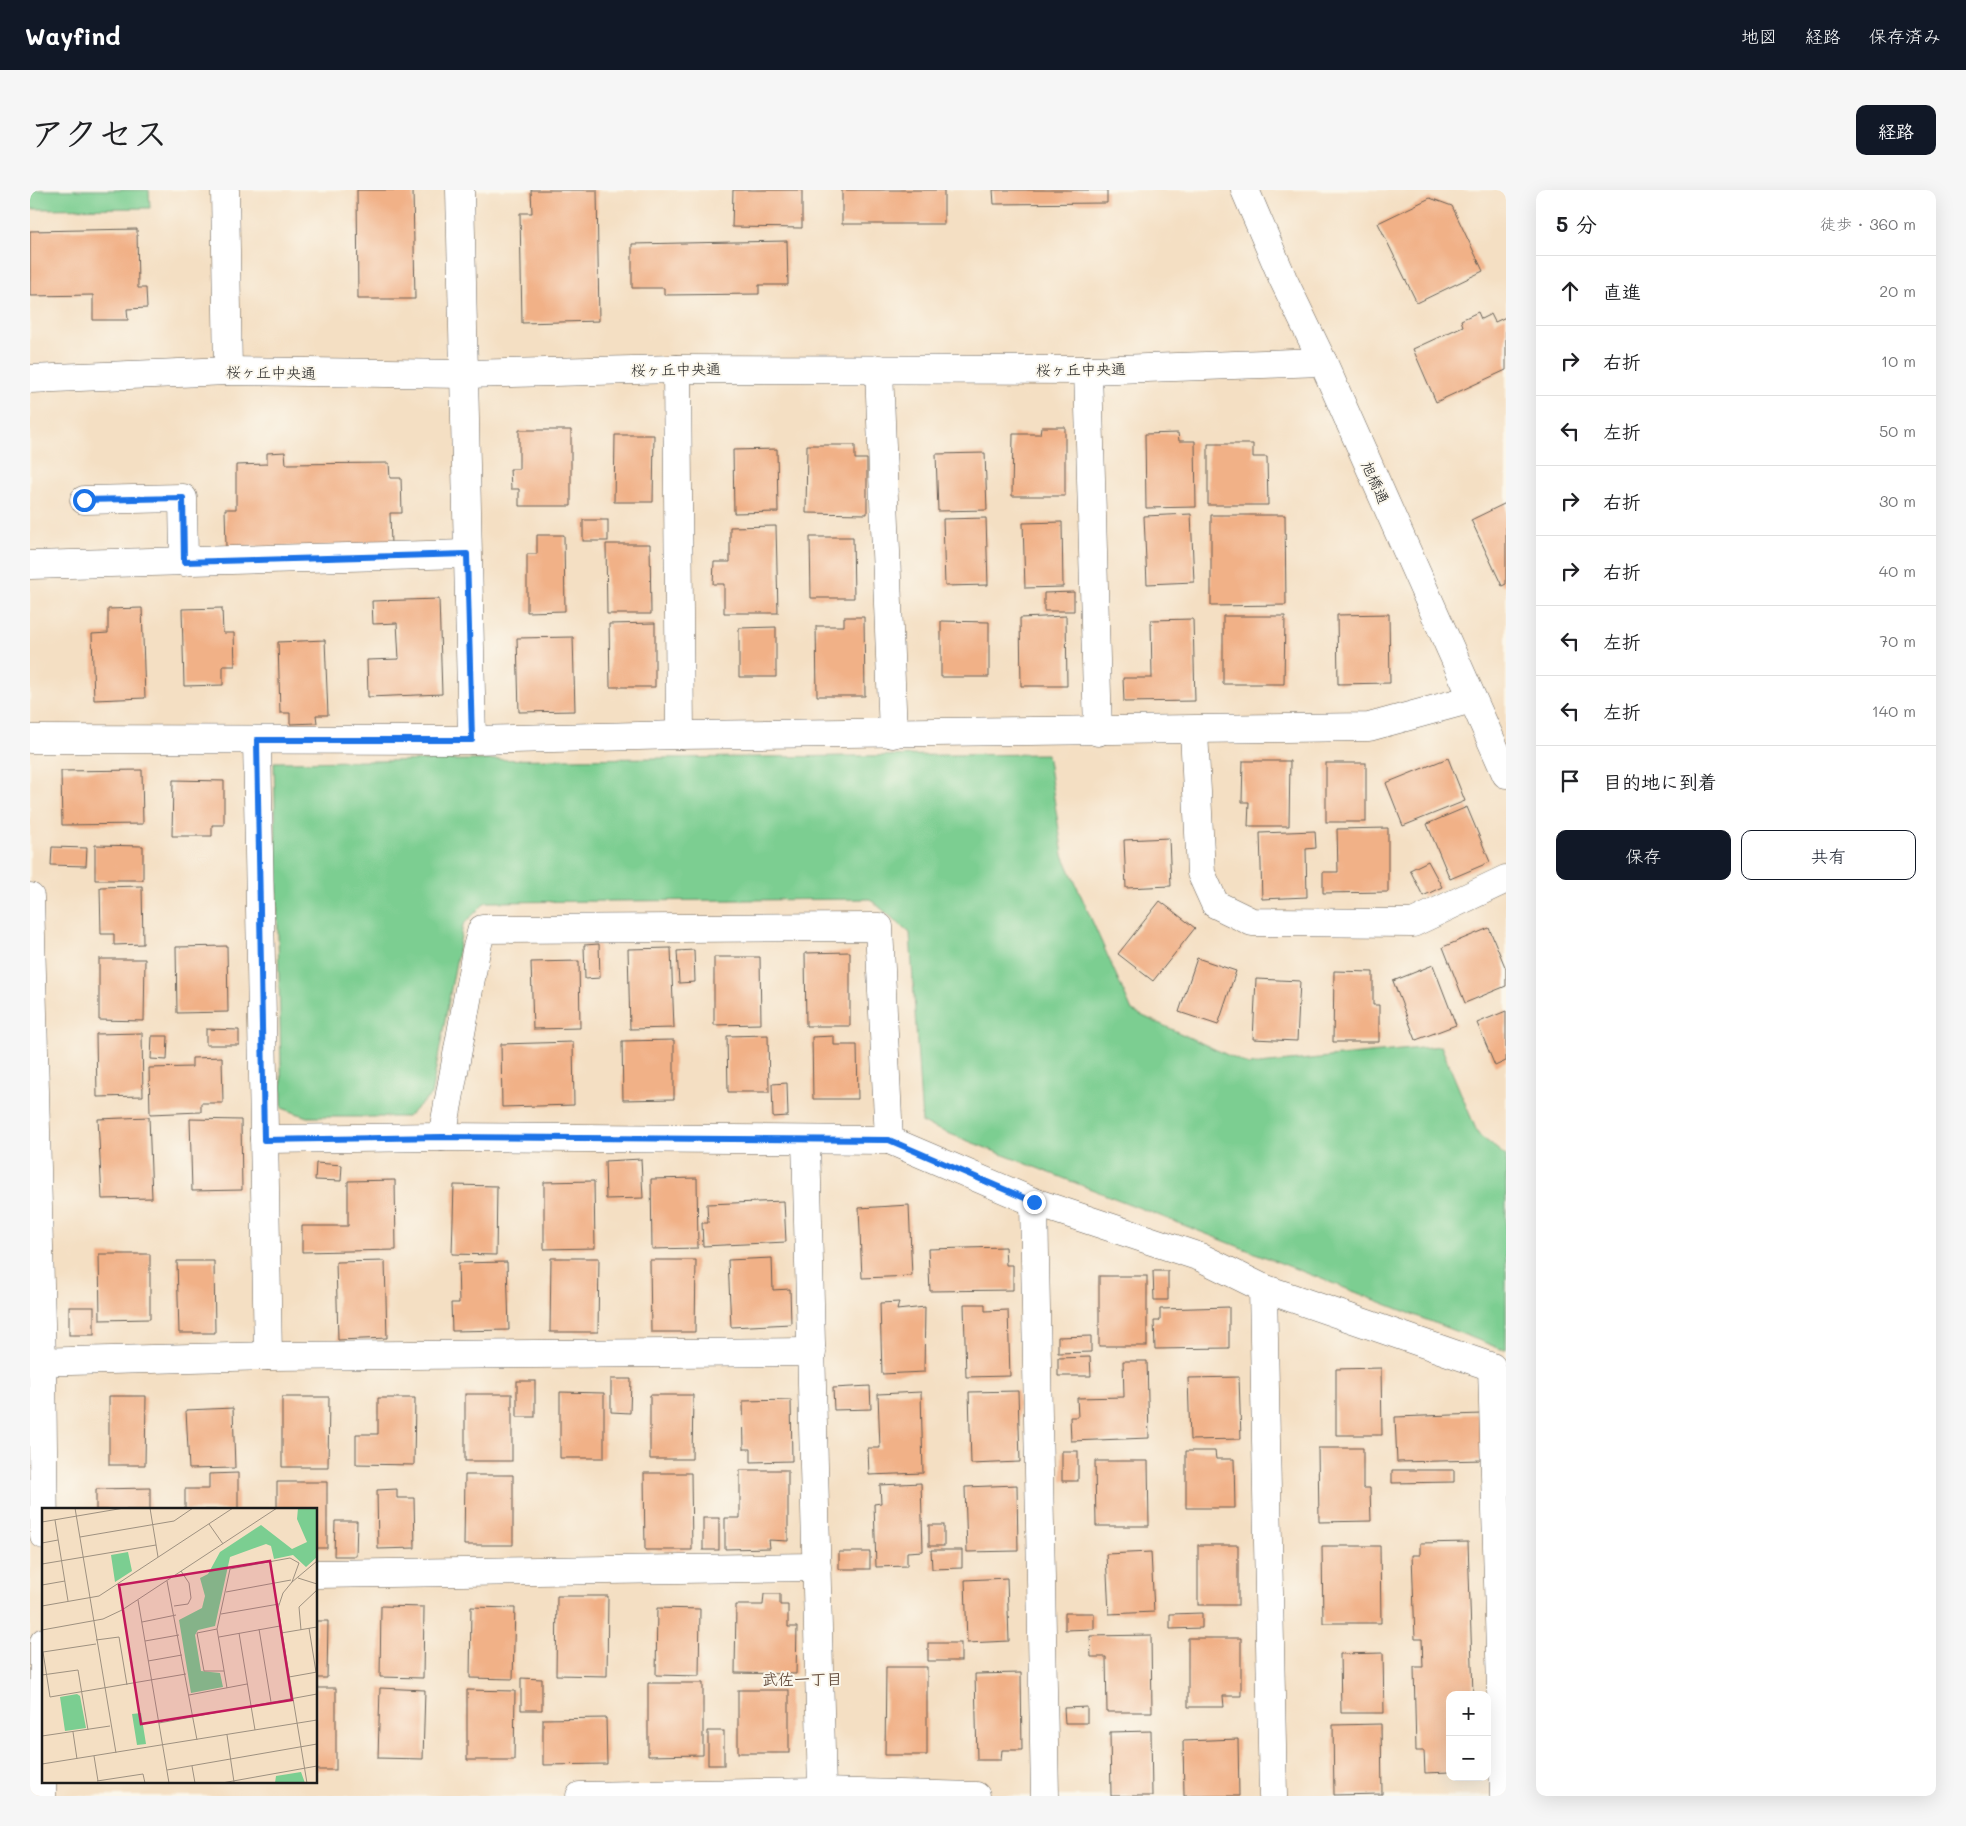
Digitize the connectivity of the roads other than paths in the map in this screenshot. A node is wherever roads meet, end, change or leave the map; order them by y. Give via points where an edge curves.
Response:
1 (225, 190) edge
2 (460, 190) edge
3 (1245, 190) edge
4 (1322, 362) junction
5 (677, 369) junction
6 (879, 369) junction
7 (1088, 370) junction
8 (228, 371) junction
9 (465, 374) junction
10 (30, 379) edge
11 (84, 500) dead end
12 (467, 554) junction
13 (184, 562) junction
14 (30, 565) edge
15 (1472, 699) junction
16 (1194, 730) junction
17 (1098, 732) junction
18 (893, 734) junction
19 (680, 735) junction
20 (30, 739) edge
21 (257, 740) junction
22 (472, 740) junction
23 (1506, 774) edge
24 (1506, 879) edge
25 (30, 897) edge
26 (442, 1137) junction
27 (264, 1140) junction
28 (806, 1140) junction
29 (889, 1140) junction
30 (1034, 1202) junction
31 (1263, 1288) junction
32 (812, 1352) junction
33 (268, 1356) junction
34 (36, 1362) edge
35 (1501, 1503) edge
36 (43, 1508) edge
37 (817, 1568) junction
38 (318, 1574) edge
39 (822, 1792) junction
40 (1504, 1793) edge
41 (744, 1795) edge
42 (580, 1796) edge
43 (976, 1796) edge
44 (1045, 1796) edge
45 (1273, 1796) edge

1 - 8 street
2 - 9 street
3 - 4 street, 旭橋通
4 - 7 street, 桜ヶ丘中央通
4 - 15 street, 旭橋通
5 - 6 street, 桜ヶ丘中央通
5 - 9 street, 桜ヶ丘中央通
5 - 19 street
6 - 7 street, 桜ヶ丘中央通
6 - 18 street
7 - 17 street
8 - 9 street, 桜ヶ丘中央通
8 - 10 street, 桜ヶ丘中央通
9 - 12 street
11 - 13 street via 183,498
12 - 13 street
12 - 22 street
13 - 14 street
15 - 16 street via 1369,727
15 - 23 street, 旭橋通
16 - 17 street
16 - 24 street via 1201,873 1215,904 1252,922 1413,923
17 - 18 street
18 - 19 street
19 - 22 street
20 - 21 street
21 - 22 street
21 - 27 street
25 - 34 street
26 - 27 street
26 - 28 street
26 - 29 street via 482,929 879,927
27 - 33 street
28 - 29 street
28 - 32 street
29 - 30 street
30 - 31 street via 1200,1257
30 - 44 street
31 - 35 street via 1492,1367
31 - 45 street
32 - 33 street
32 - 37 street
33 - 34 street
34 - 36 street
35 - 40 street
37 - 38 street
37 - 39 street
39 - 41 street
39 - 43 street
41 - 42 street

